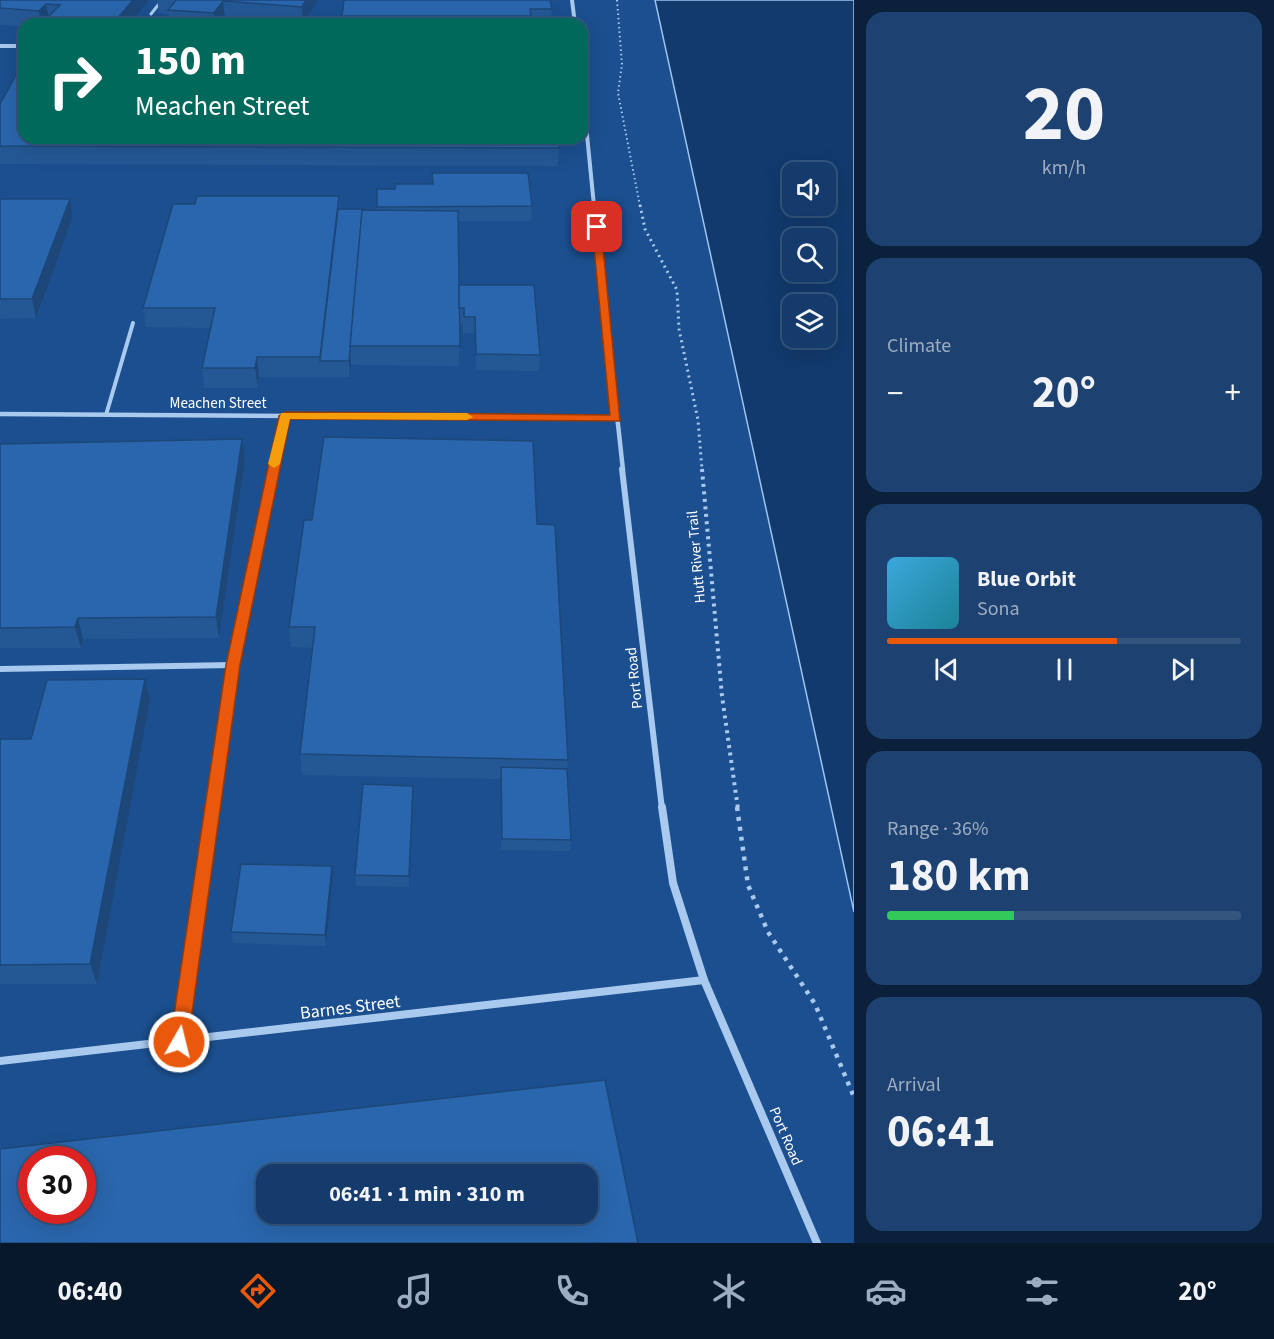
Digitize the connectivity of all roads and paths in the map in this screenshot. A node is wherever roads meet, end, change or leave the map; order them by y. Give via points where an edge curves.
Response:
1 (162, 0) edge
2 (572, 0) edge
3 (617, 0) edge
4 (151, 14) dead end
5 (574, 18) edge
6 (0, 46) edge
7 (18, 46) edge
8 (588, 143) edge
9 (133, 323) dead end
10 (0, 414) edge
11 (106, 415) junction
12 (285, 416) junction
13 (616, 418) junction
14 (233, 665) junction
15 (0, 669) edge
16 (704, 980) junction
17 (179, 1042) junction
18 (0, 1060) edge
19 (854, 1097) edge
20 (817, 1243) edge

1 - 4 lane
2 - 5 street
3 - 19 path, Hutt River Trail via 622,64 618,93 645,229 677,290 679,328 698,420 722,696 748,885 768,932 815,1004
6 - 7 street
8 - 13 street, Port Road
9 - 11 lane
10 - 11 street, Meachen Street
11 - 12 street, Meachen Street
12 - 13 street, Meachen Street
12 - 14 street
13 - 16 street, Port Road via 673,883
14 - 15 street
14 - 17 street
16 - 17 street, Barnes Street
16 - 20 street, Port Road
17 - 18 street, Barnes Street

